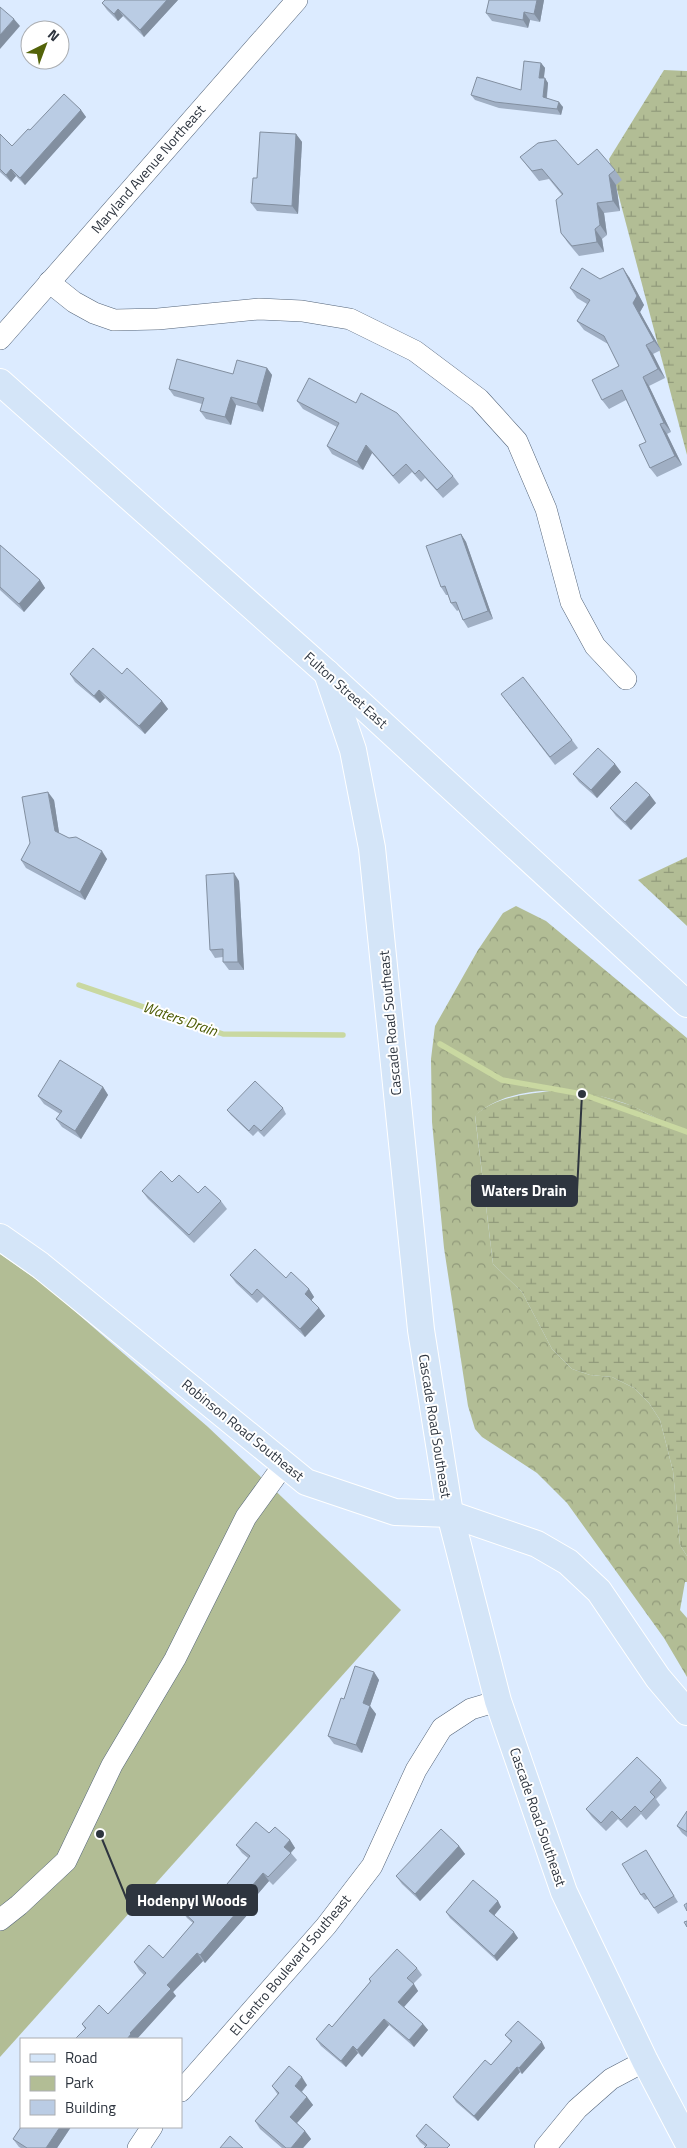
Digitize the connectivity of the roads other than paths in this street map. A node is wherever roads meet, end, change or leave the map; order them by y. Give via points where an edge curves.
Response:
1 (297, 0) edge
2 (50, 282) junction
3 (0, 339) edge
4 (0, 382) edge
5 (327, 673) junction
6 (626, 679) dead end
7 (687, 1004) edge
8 (0, 1237) edge
9 (285, 1463) junction
10 (450, 1514) junction
11 (498, 1701) junction
12 (687, 1712) edge
13 (0, 1920) edge
14 (645, 2061) junction
15 (182, 2090) edge
16 (684, 2126) edge
17 (151, 2128) edge
18 (138, 2148) edge
19 (545, 2148) edge

1 - 2 street, Maryland Avenue Northeast
2 - 3 street, Maryland Avenue Northeast
2 - 6 street via 74,302 114,320 259,309 302,312 350,319 415,351 479,399 517,441 546,509 572,602 594,646
4 - 5 main road, Fulton Street East
5 - 7 main road, Fulton Street East
5 - 10 main road, Cascade Road Southeast via 353,750 372,848 417,1303
8 - 9 main road, Robinson Road Southeast via 40,1265
9 - 10 main road, Robinson Road Southeast via 306,1482 395,1512
9 - 13 street via 246,1517 175,1659 112,1765 66,1861
10 - 11 main road, Cascade Road Southeast
10 - 12 main road, Robinson Road Southeast via 537,1544 568,1562 599,1591 658,1678
11 - 14 main road, Cascade Road Southeast via 564,1892
11 - 15 street, El Centro Boulevard Southeast via 471,1709 442,1728 416,1770 372,1866 326,1926
14 - 16 main road, Cascade Road Southeast
14 - 19 street via 611,2079 577,2110
17 - 18 street

